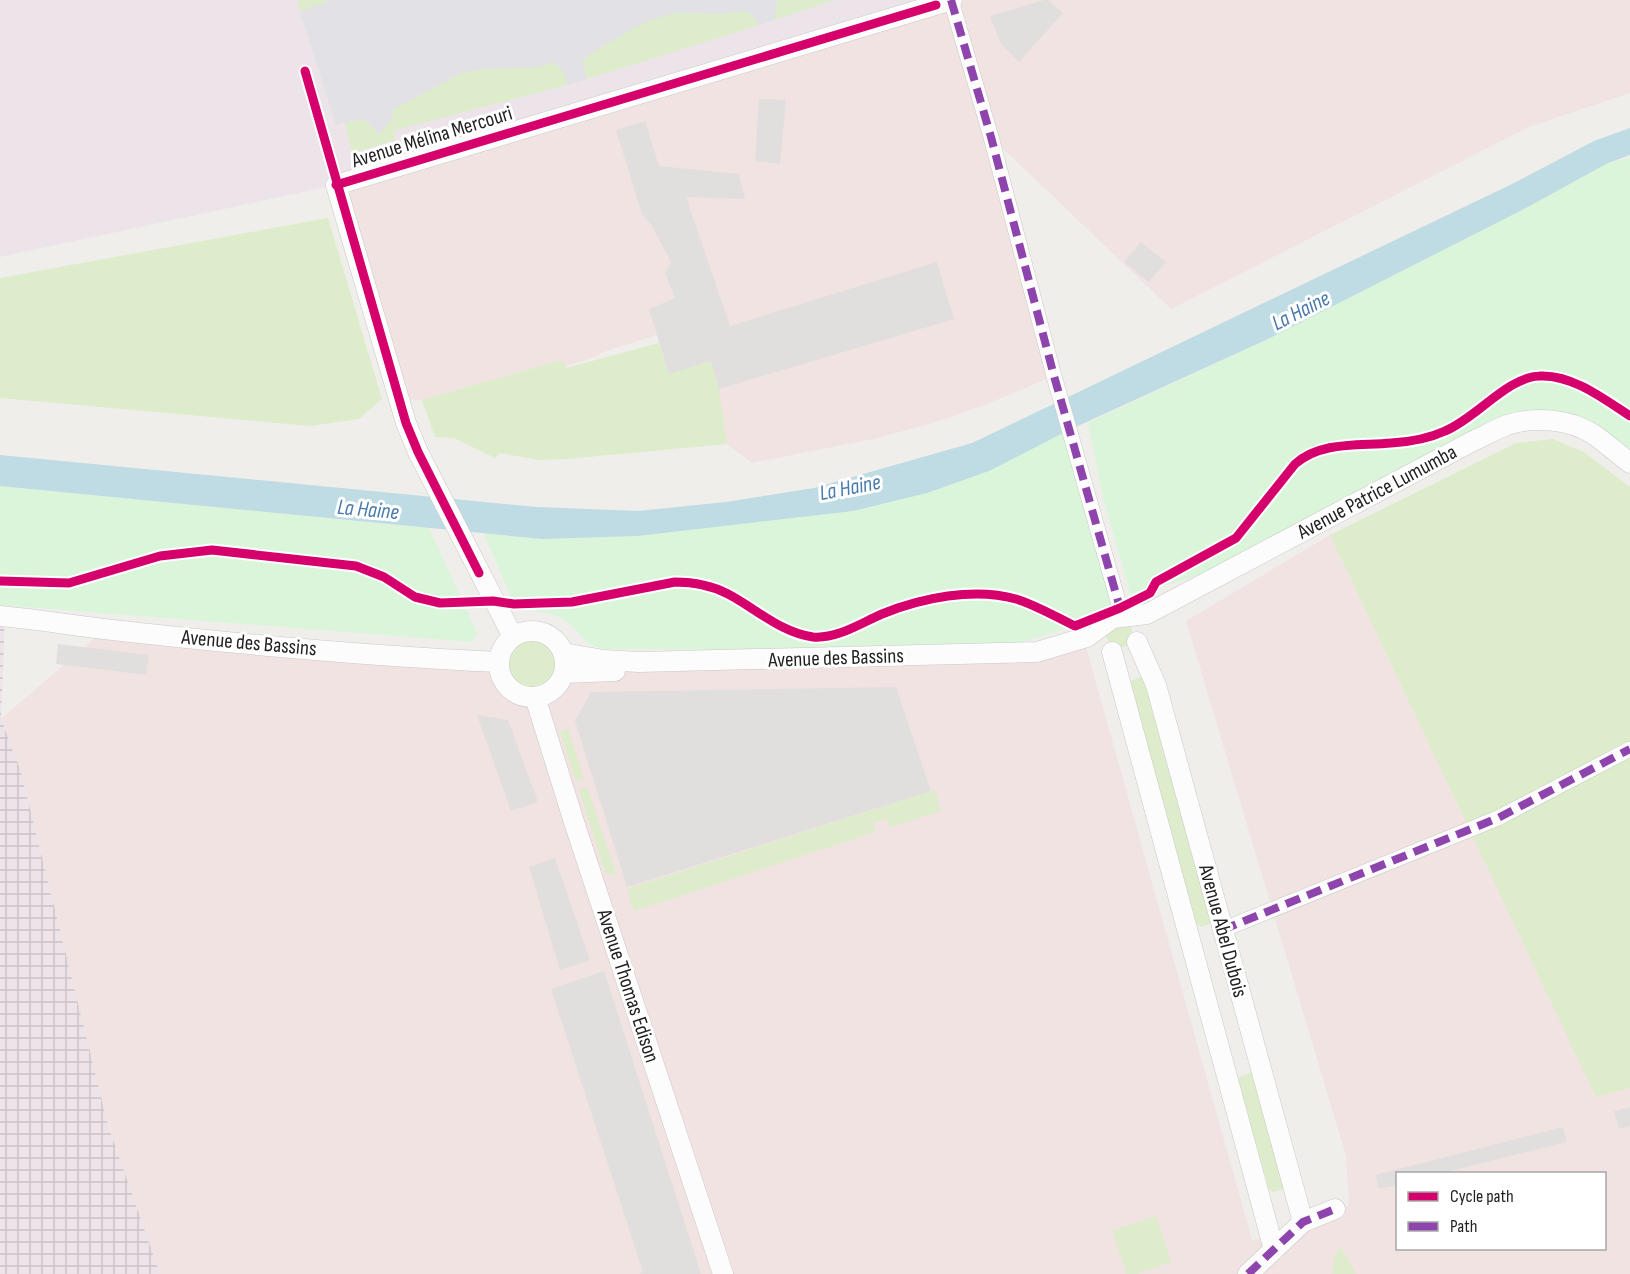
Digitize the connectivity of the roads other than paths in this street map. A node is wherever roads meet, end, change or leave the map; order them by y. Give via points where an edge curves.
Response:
1 (952, 0) edge
2 (1630, 463) edge
3 (1630, 475) edge
4 (1123, 613) junction
5 (0, 616) edge
6 (1103, 626) junction
7 (513, 637) junction
8 (1138, 639) junction
9 (563, 653) junction
10 (1111, 656) junction
11 (499, 662) junction
12 (564, 673) junction
13 (535, 697) junction
14 (1630, 749) edge
15 (1222, 930) junction
16 (1335, 1209) dead end
17 (1303, 1222) junction
18 (1274, 1250) junction
19 (723, 1274) edge
20 (1248, 1274) edge

1 - 4 street
1 - 7 street, Avenue Mélina Mercouri via 336,185 406,423
2 - 4 street, Avenue Patrice Lumumba via 1592,434 1557,421 1508,425 1147,614
3 - 8 street, Avenue Patrice Lumumba via 1588,442 1569,433 1533,428 1509,433 1165,614 1151,622
4 - 6 street
4 - 8 street via 1135,624
5 - 11 street, Avenue des Bassins via 275,646
6 - 9 street, Avenue des Bassins via 1087,637 1037,651 639,662
6 - 10 street via 1101,638
7 - 9 street via 542,633 558,644
7 - 11 street via 501,652
8 - 10 street via 1129,652
8 - 15 street, Avenue Abel Dubois via 1156,685
9 - 12 street
10 - 12 street, Avenue des Bassins via 1093,646 1037,661 875,669
10 - 18 street, Avenue Abel Dubois
11 - 13 street via 509,688
12 - 13 street via 553,690
13 - 19 street, Avenue Thomas Edison
14 - 15 street via 1498,818
15 - 17 street, Avenue Abel Dubois
16 - 17 street
17 - 18 street
18 - 20 street

